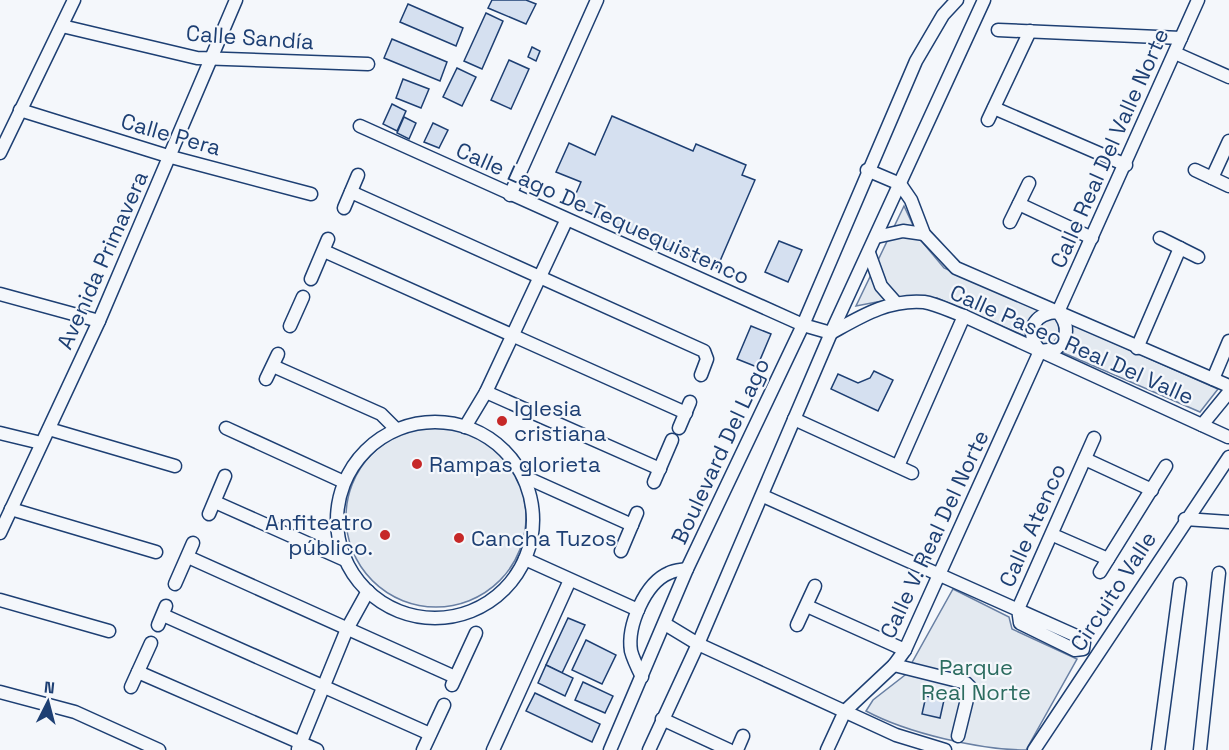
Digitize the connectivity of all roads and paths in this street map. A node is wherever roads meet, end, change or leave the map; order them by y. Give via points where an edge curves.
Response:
1 (74, 0) edge
2 (236, 0) edge
3 (597, 0) edge
4 (957, 0) edge
5 (984, 0) edge
6 (1198, 0) edge
7 (62, 26) junction
8 (999, 30) dead end
9 (1030, 31) junction
10 (1181, 38) junction
11 (1175, 53) junction
12 (212, 58) junction
13 (368, 64) dead end
14 (1229, 77) edge
15 (994, 108) junction
16 (20, 111) junction
17 (988, 120) dead end
18 (360, 126) dead end
19 (1229, 141) edge
20 (0, 153) edge
21 (171, 157) junction
22 (1126, 165) junction
23 (867, 170) junction
24 (1195, 170) dead end
25 (358, 175) dead end
26 (1212, 178) junction
27 (1029, 183) dead end
28 (900, 184) junction
29 (1229, 186) edge
30 (351, 192) junction
31 (310, 194) dead end
32 (510, 195) junction
33 (1019, 204) junction
34 (344, 208) dead end
35 (566, 221) junction
36 (1010, 222) dead end
37 (924, 234) junction
38 (876, 237) junction
39 (1092, 238) junction
40 (1160, 238) dead end
41 (1180, 248) junction
42 (868, 253) junction
43 (1198, 257) dead end
44 (540, 278) junction
45 (311, 279) dead end
46 (0, 294) edge
47 (303, 297) dead end
48 (896, 303) junction
49 (1058, 312) junction
50 (964, 316) junction
51 (99, 321) junction
52 (290, 326) dead end
53 (803, 326) junction
54 (831, 333) junction
55 (513, 335) junction
56 (1229, 341) edge
57 (1137, 348) junction
58 (1040, 351) junction
59 (700, 375) dead end
60 (266, 379) dead end
61 (1213, 379) junction
62 (1229, 386) edge
63 (486, 392) junction
64 (1229, 392) edge
65 (794, 419) junction
66 (1202, 425) junction
67 (465, 427) junction
68 (226, 428) dead end
69 (679, 428) dead end
70 (50, 429) junction
71 (396, 429) junction
72 (0, 433) edge
73 (1228, 437) edge
74 (1094, 438) dead end
75 (672, 440) dead end
76 (41, 443) junction
77 (1229, 457) edge
78 (1085, 459) junction
79 (175, 466) dead end
80 (898, 466) junction
81 (1166, 466) dead end
82 (660, 470) junction
83 (1224, 472) edge
84 (912, 473) dead end
85 (225, 476) dead end
86 (523, 476) junction
87 (344, 482) junction
88 (654, 482) dead end
89 (1152, 490) junction
90 (763, 496) junction
91 (215, 502) junction
92 (209, 514) dead end
93 (6, 517) edge
94 (1185, 519) junction
95 (1229, 522) edge
96 (0, 533) edge
97 (1053, 535) junction
98 (193, 543) dead end
99 (621, 551) dead end
100 (156, 552) dead end
101 (188, 557) junction
102 (525, 559) junction
103 (1108, 559) junction
104 (345, 560) junction
105 (687, 569) junction
106 (1100, 572) dead end
107 (1219, 573) dead end
108 (940, 575) junction
109 (570, 580) junction
110 (175, 584) dead end
111 (1180, 584) dead end
112 (814, 586) dead end
113 (368, 591) junction
114 (0, 600) edge
115 (807, 606) junction
116 (1018, 609) junction
117 (638, 610) junction
118 (162, 615) dead end
119 (665, 624) junction
120 (797, 624) dead end
121 (347, 629) junction
122 (109, 631) dead end
123 (476, 633) dead end
124 (151, 643) dead end
125 (698, 644) junction
126 (905, 650) junction
127 (894, 665) junction
128 (138, 672) junction
129 (642, 677) junction
130 (323, 686) junction
131 (131, 687) dead end
132 (0, 692) edge
133 (444, 705) dead end
134 (844, 711) junction
135 (662, 719) junction
136 (430, 734) junction
137 (743, 736) dead end
138 (958, 736) dead end
139 (298, 746) edge
140 (159, 750) edge
141 (317, 750) edge
142 (423, 750) edge
143 (493, 750) edge
144 (610, 750) edge
145 (649, 750) edge
146 (729, 750) edge
147 (736, 750) edge
148 (827, 750) edge
149 (945, 750) edge
150 (1034, 750) edge
151 (1158, 750) edge
152 (1200, 750) edge

1 - 7 street
2 - 12 street, Avenida Primavera
3 - 32 street
4 - 23 street, Boulevard Del Lago via 943,15 916,61
5 - 28 street
6 - 10 street, Calle Real Del Valle Norte
7 - 12 street, Calle Sandía via 197,58
7 - 16 street
8 - 9 street
9 - 10 street
9 - 15 street
10 - 11 street, Calle Real Del Valle Norte
11 - 14 street
11 - 22 street, Calle Real Del Valle Norte
12 - 13 street, Calle Sandía
12 - 21 street, Avenida Primavera
15 - 17 street
15 - 22 street
16 - 20 street
16 - 21 street, Calle Pera
18 - 32 street, Calle Lago De Tequequistenco
19 - 26 street
21 - 31 street, Calle Pera
21 - 51 street, Avenida Primavera
22 - 39 street, Calle Real Del Valle Norte
23 - 28 street
23 - 53 street, Boulevard Del Lago
24 - 26 street
25 - 30 street
26 - 29 street
27 - 33 street
28 - 37 street, Calle Paseo Real Del Valle
28 - 38 street
30 - 34 street
30 - 44 street
32 - 35 street, Calle Lago De Tequequistenco
33 - 36 street
33 - 39 street
35 - 44 street
35 - 53 street, Calle Lago De Tequequistenco
37 - 38 street via 903,231
37 - 49 street, Calle Paseo Real Del Valle via 956,268
38 - 42 street
39 - 49 street, Calle Real Del Valle Norte
40 - 41 street
41 - 43 street
41 - 57 street
42 - 48 street via 881,285
42 - 54 street
44 - 55 street
44 - 59 street via 707,354
45 - 55 street via 326,245
46 - 51 street
47 - 52 street
48 - 50 street, Calle Paseo Real Del Valle via 926,302
48 - 54 street, Calle Paseo Real Del Valle via 869,312
49 - 57 street, Calle Paseo Real Del Valle
49 - 58 street via 1066,336 1056,349
49 - 58 street via 1036,319 1031,330 1032,342
50 - 58 street, Calle Paseo Real Del Valle
50 - 80 street
51 - 70 street, Avenida Primavera
53 - 54 street, Calle Lago De Tequequistenco
53 - 105 street, Boulevard Del Lago
54 - 65 street
55 - 63 street
55 - 69 street via 688,408
56 - 61 street
57 - 61 street, Calle Paseo Real Del Valle
58 - 66 street, Calle Paseo Real Del Valle
58 - 108 street, Calle V. Real Del Norte
60 - 71 street via 275,360 381,414
61 - 62 street, Calle Paseo Real Del Valle
63 - 67 street
63 - 82 street
64 - 66 street
65 - 80 street
65 - 90 street
66 - 73 street, Calle Paseo Real Del Valle
67 - 71 street via 442,422
67 - 86 street via 487,436 505,451
68 - 87 street
70 - 76 street, Avenida Primavera
70 - 79 street
71 - 87 street via 357,460
72 - 76 street
74 - 78 street, Calle Atenco
75 - 82 street
76 - 93 street, Avenida Primavera
77 - 83 street, Circuito Valle
78 - 89 street
78 - 97 street, Calle Atenco
80 - 84 street
81 - 89 street
82 - 88 street
83 - 94 street, Circuito Valle
85 - 91 street
86 - 99 street via 635,519
86 - 102 street via 533,514 532,537
87 - 104 street via 337,507 338,534
89 - 103 street
90 - 108 street
90 - 125 street
91 - 92 street
91 - 104 street
93 - 96 street, Avenida Primavera
93 - 100 street
94 - 95 street
94 - 150 street, Circuito Valle
97 - 103 street
97 - 116 street, Calle Atenco
98 - 101 street
101 - 110 street
101 - 121 street
102 - 109 street
102 - 113 street via 497,596 455,615 431,618 408,614 386,605
103 - 106 street
104 - 113 street
105 - 117 street via 668,573
105 - 119 street, Boulevard Del Lago
107 - 152 street
108 - 116 street
108 - 126 street, Calle V. Real Del Norte
109 - 117 street
109 - 143 street
111 - 151 street
112 - 115 street
113 - 121 street
114 - 122 street
115 - 120 street
115 - 126 street
116 - 116 street via 1020,623 1075,650 1083,649 1081,638
117 - 129 street via 632,626 631,651
118 - 130 street
119 - 125 street
119 - 129 street, Boulevard Del Lago
121 - 123 street via 454,681
121 - 130 street
124 - 128 street
125 - 134 street
125 - 135 street
126 - 127 street, Calle V. Real Del Norte
127 - 134 street, Calle V. Real Del Norte
127 - 138 street via 970,687
128 - 131 street
128 - 139 street
129 - 144 street, Boulevard Del Lago
130 - 136 street
130 - 139 street
132 - 140 street via 93,720
133 - 136 street
134 - 148 street, Calle V. Real Del Norte
134 - 149 street
135 - 145 street
135 - 146 street
136 - 142 street
137 - 147 street
139 - 141 street

